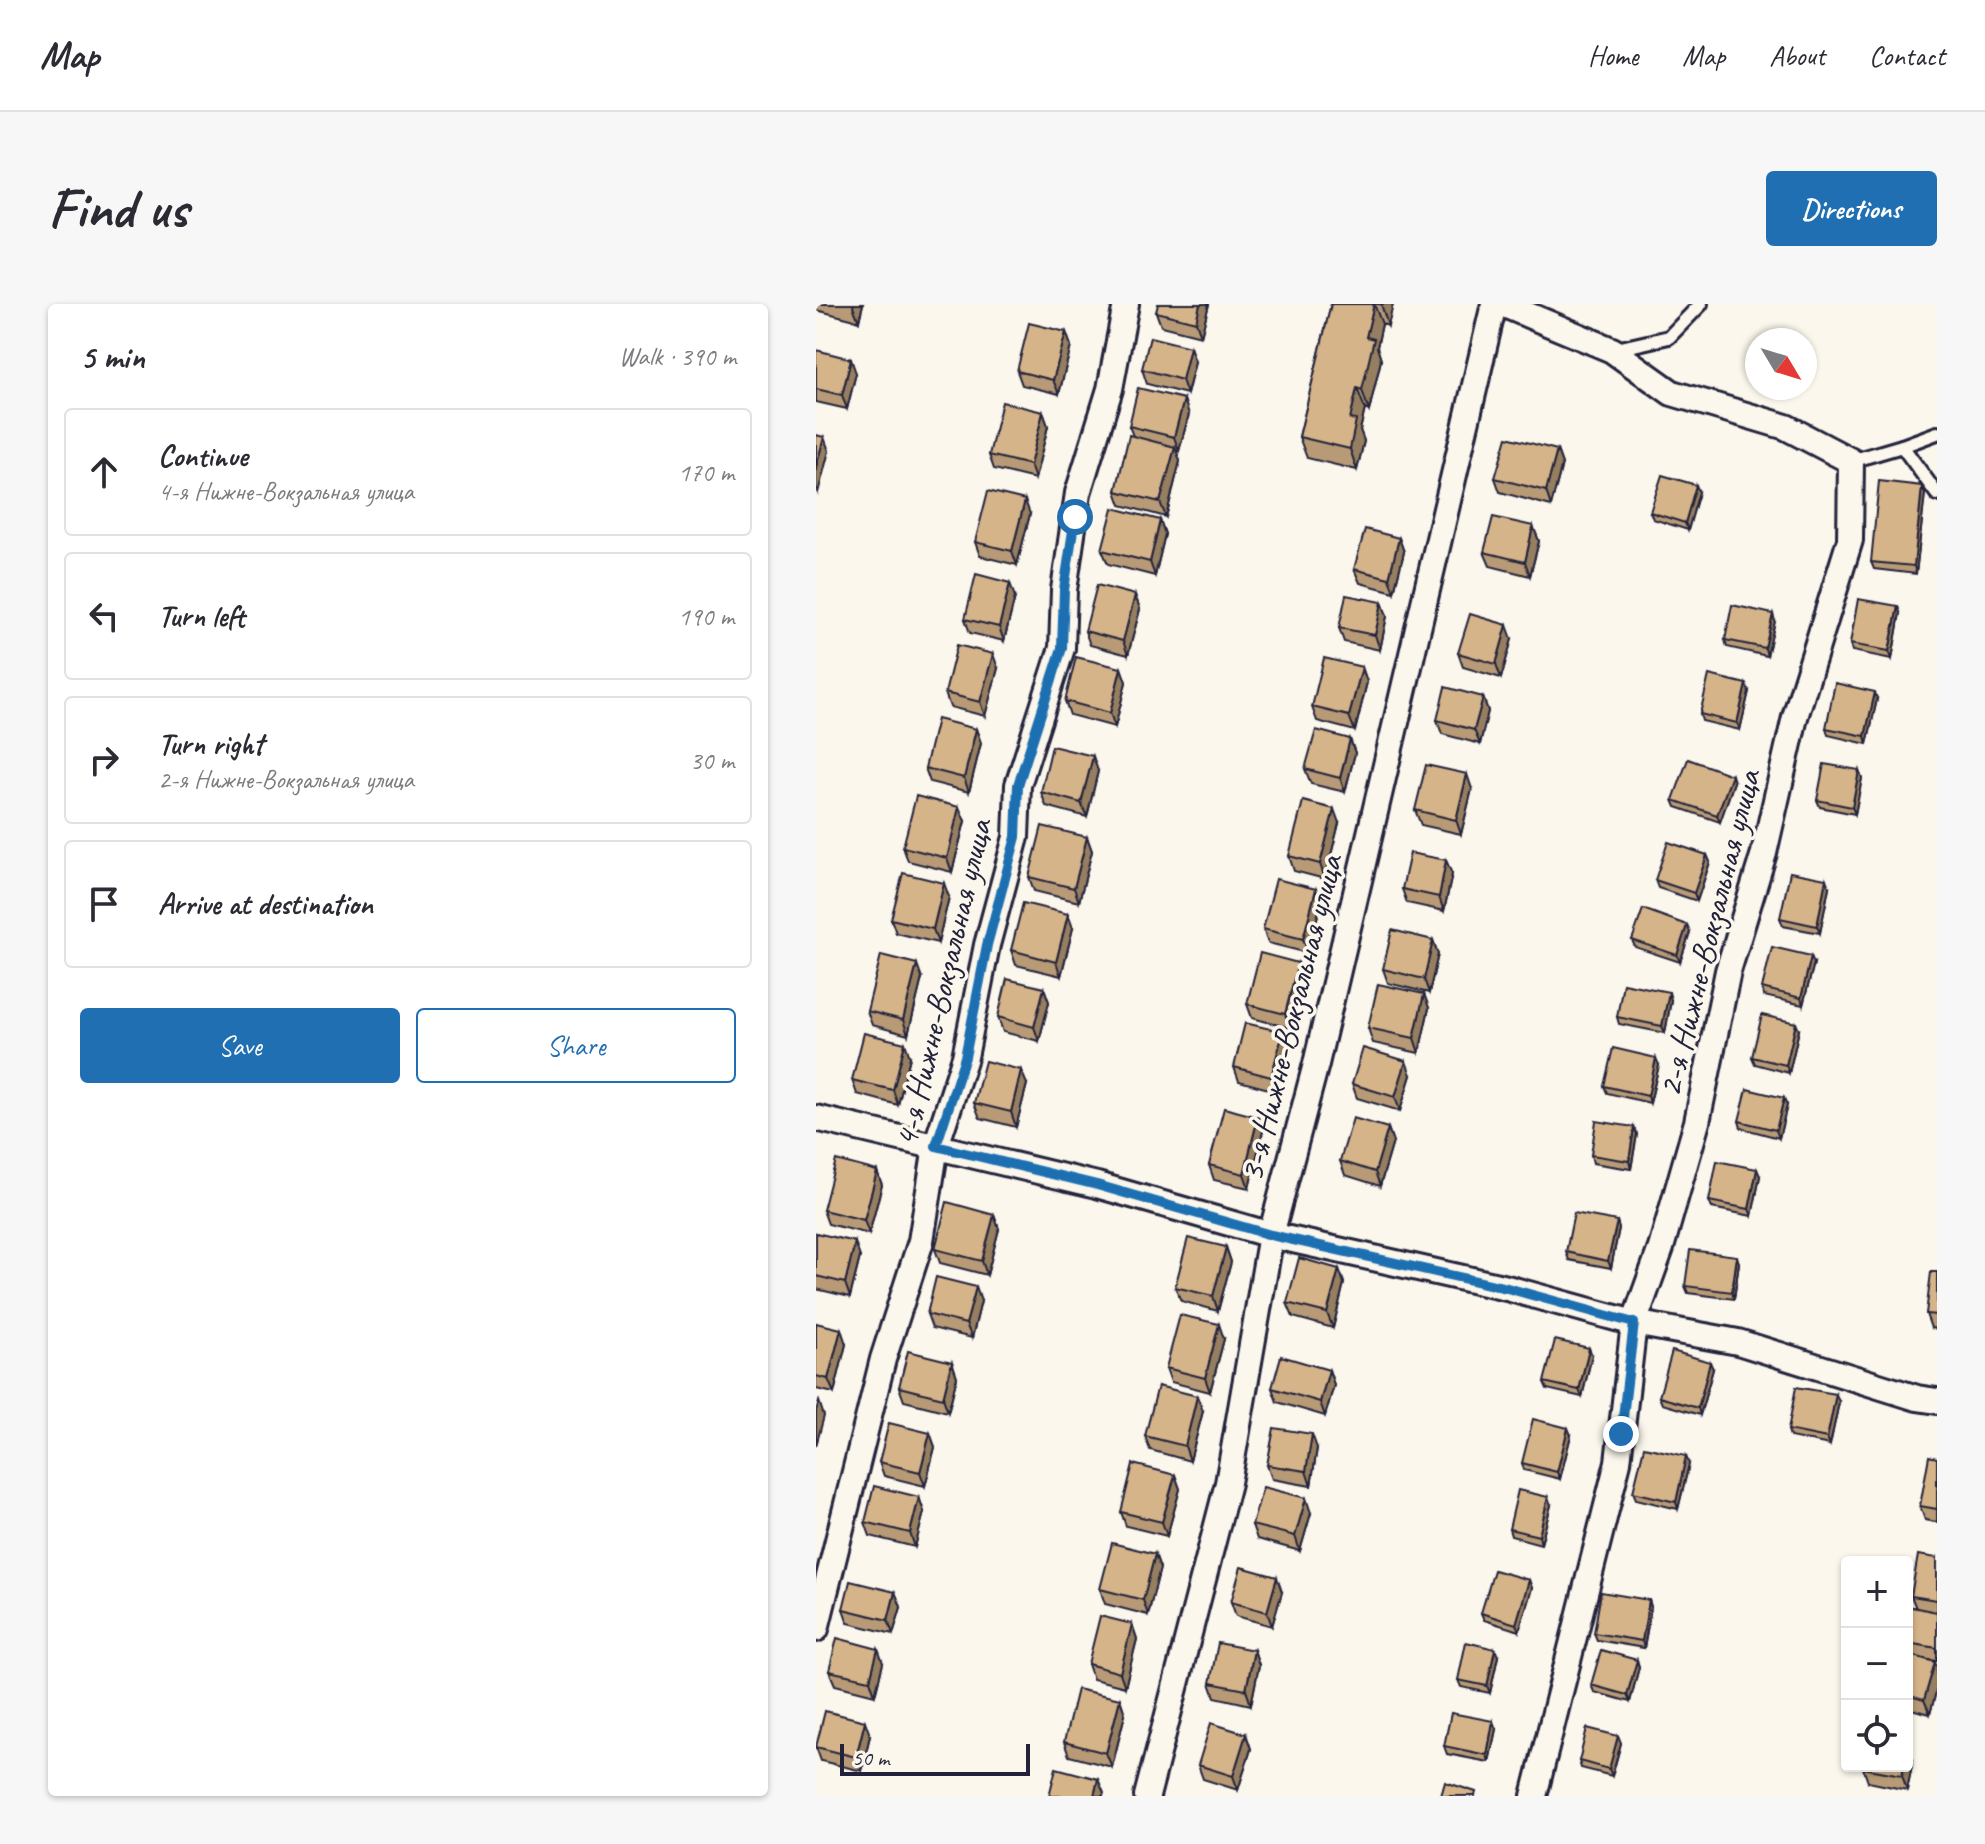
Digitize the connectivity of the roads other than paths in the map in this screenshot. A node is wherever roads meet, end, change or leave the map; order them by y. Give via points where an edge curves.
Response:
1 (1126, 304) edge
2 (1494, 304) edge
3 (1502, 304) edge
4 (1701, 304) edge
5 (1612, 350) junction
6 (1937, 433) edge
7 (1902, 446) junction
8 (1851, 461) junction
9 (1937, 494) edge
10 (816, 1118) edge
11 (936, 1146) junction
12 (1271, 1235) junction
13 (1634, 1323) junction
14 (1937, 1401) edge
15 (816, 1629) edge
16 (1147, 1796) edge
17 (1534, 1796) edge

1 - 11 street, 4-я Нижне-Вокзальная улица via 1110,389 1078,493 1062,648 1018,785 1016,837 965,1057
2 - 12 street, 3-я Нижне-Вокзальная улица
3 - 5 street
4 - 5 lane via 1669,337
5 - 8 street via 1672,393 1786,427
6 - 7 lane
7 - 8 lane
7 - 9 lane
8 - 13 street, 2-я Нижне-Вокзальная улица via 1850,540 1795,717 1764,853 1728,971 1697,1122
10 - 11 street
11 - 12 street
11 - 15 street, 4-я Нижне-Вокзальная улица via 921,1241 883,1359
12 - 13 street via 1507,1288
12 - 16 street, 3-я Нижне-Вокзальная улица via 1228,1483
13 - 14 street via 1738,1342
13 - 17 street, 2-я Нижне-Вокзальная улица via 1618,1462

